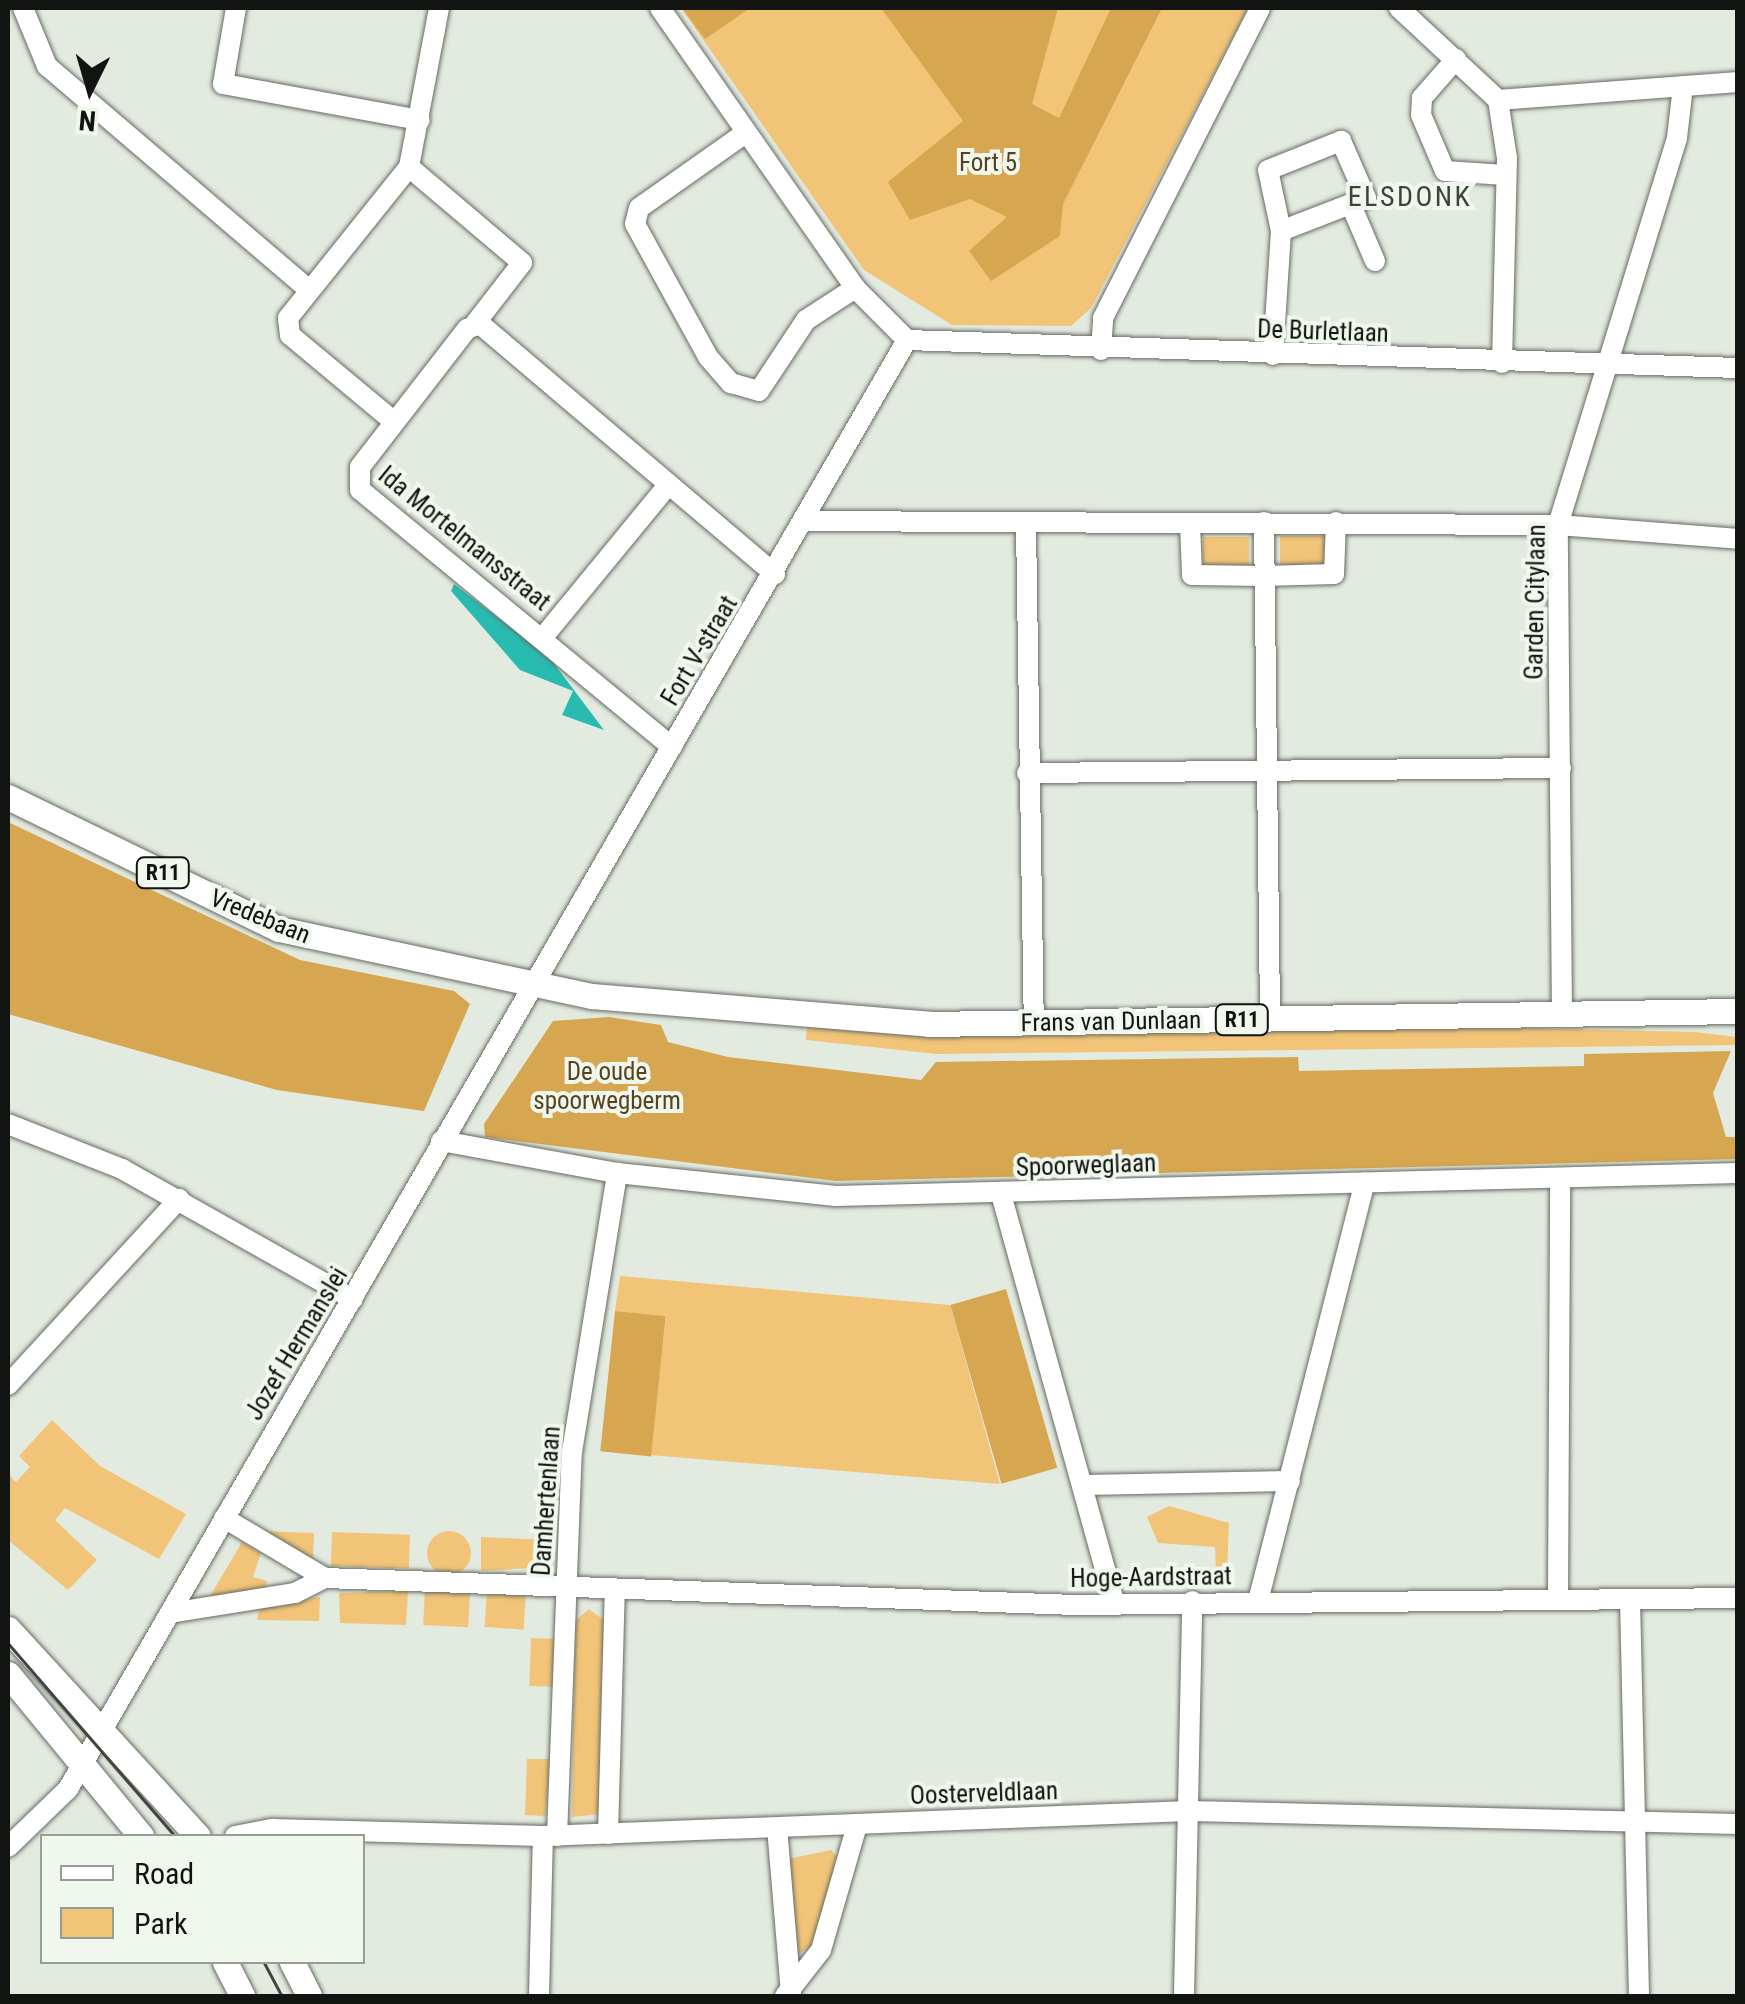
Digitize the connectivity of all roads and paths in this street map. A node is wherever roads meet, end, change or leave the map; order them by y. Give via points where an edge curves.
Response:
1 (23, 8) edge
2 (236, 8) edge
3 (439, 8) edge
4 (660, 8) edge
5 (1260, 8) edge
6 (1405, 13) edge
7 (1456, 59) junction
8 (1738, 82) edge
9 (1682, 86) junction
10 (1498, 100) junction
11 (420, 120) junction
12 (744, 134) junction
13 (409, 168) junction
14 (1506, 175) junction
15 (1352, 204) junction
16 (1281, 231) junction
17 (1376, 261) dead end
18 (855, 288) junction
19 (309, 290) junction
20 (474, 324) junction
21 (907, 340) junction
22 (1101, 350) junction
23 (1273, 356) junction
24 (1502, 364) junction
25 (1608, 367) junction
26 (1738, 368) edge
27 (392, 420) junction
28 (668, 485) junction
29 (807, 520) junction
30 (1264, 522) junction
31 (1336, 522) junction
32 (1190, 523) junction
33 (1026, 525) junction
34 (1558, 526) junction
35 (1738, 538) edge
36 (775, 574) junction
37 (1264, 576) junction
38 (544, 636) junction
39 (672, 747) junction
40 (1561, 768) junction
41 (1267, 772) junction
42 (1028, 773) junction
43 (8, 797) edge
44 (531, 984) junction
45 (1738, 1011) edge
46 (1562, 1016) junction
47 (1694, 1016) junction
48 (1270, 1020) junction
49 (1034, 1023) junction
50 (1738, 1027) edge
51 (8, 1124) edge
52 (441, 1140) junction
53 (617, 1173) junction
54 (1738, 1174) edge
55 (1560, 1179) junction
56 (1366, 1182) junction
57 (1001, 1194) junction
58 (180, 1199) junction
59 (354, 1300) junction
60 (8, 1385) edge
61 (1290, 1482) junction
62 (1082, 1484) junction
63 (224, 1518) junction
64 (325, 1578) junction
65 (566, 1586) junction
66 (614, 1590) junction
67 (1558, 1598) junction
68 (1738, 1598) edge
69 (1630, 1599) junction
70 (1192, 1601) junction
71 (1258, 1601) junction
72 (1114, 1602) junction
73 (170, 1613) junction
74 (8, 1629) edge
75 (8, 1674) edge
76 (102, 1726) junction
77 (82, 1762) junction
78 (1189, 1811) junction
79 (1634, 1821) junction
80 (1738, 1824) edge
81 (857, 1825) junction
82 (777, 1827) junction
83 (138, 1834) edge
84 (196, 1834) edge
85 (242, 1834) edge
86 (608, 1834) junction
87 (550, 1836) junction
88 (8, 1847) edge
89 (226, 1964) edge
90 (293, 1964) edge
91 (791, 1995) edge
92 (242, 1996) edge
93 (309, 1996) edge
94 (539, 1996) edge
95 (1184, 1996) edge
96 (1639, 1996) edge

1 - 19 street via 46,66
2 - 11 street via 223,84
3 - 11 street
4 - 12 street
5 - 22 street via 1103,318
6 - 7 street
7 - 10 street
7 - 14 street via 1422,98 1420,116 1445,171
8 - 9 street
9 - 10 street
9 - 25 street, Garden Citylaan via 1677,138
10 - 14 street
11 - 13 street
12 - 18 street
12 - 18 street via 639,208 635,224 708,357 731,382 759,392 806,320
13 - 19 street
13 - 20 street, Ida Mortelmansstraat via 522,263
14 - 24 street
15 - 16 street
15 - 16 street via 1366,198 1341,141 1268,170
15 - 17 street
16 - 23 street
18 - 21 street
19 - 27 street via 288,318 290,336
20 - 27 street, Ida Mortelmansstraat
20 - 28 street via 495,333
21 - 22 street, De Burletlaan
21 - 29 street, Fort V-straat
22 - 23 street, De Burletlaan
23 - 24 street, De Burletlaan
24 - 25 street, De Burletlaan
25 - 26 street, De Burletlaan
25 - 34 street, Garden Citylaan
27 - 38 street, Ida Mortelmansstraat via 360,467 360,490
28 - 36 street
28 - 38 street
29 - 33 street
29 - 36 street, Fort V-straat
30 - 31 street
30 - 32 street
30 - 37 street
31 - 34 street
31 - 37 street via 1334,574
32 - 33 street
32 - 37 street via 1192,575
33 - 42 street
34 - 35 street
34 - 40 street, Garden Citylaan
36 - 39 street, Fort V-straat
37 - 41 street
38 - 39 street, Ida Mortelmansstraat
39 - 44 street, Fort V-straat
40 - 41 street
40 - 46 street, Garden Citylaan
41 - 42 street
41 - 48 street
42 - 49 street
43 - 44 main road, Vredebaan / R11 via 280,930
44 - 49 main road, Frans van Dunlaan / R11 via 791,1016
44 - 52 street, Jozef Hermanslei
45 - 47 main road, Frans van Dunlaan / R11
46 - 47 main road, Frans van Dunlaan / R11
46 - 48 main road, Frans van Dunlaan / R11
47 - 50 main road, Frans van Dunlaan / R11
48 - 49 main road, Frans van Dunlaan / R11
51 - 58 street
52 - 53 street, Spoorweglaan
52 - 59 street, Jozef Hermanslei
53 - 57 street, Spoorweglaan via 836,1196
53 - 65 street, Damhertenlaan via 572,1452
54 - 55 street, Spoorweglaan
55 - 56 street, Spoorweglaan
55 - 67 street
56 - 57 street, Spoorweglaan
56 - 61 street
57 - 62 street
58 - 59 street
58 - 60 street
59 - 63 street, Jozef Hermanslei
61 - 62 street
61 - 71 street
62 - 72 street
63 - 64 street
63 - 73 street, Jozef Hermanslei
64 - 65 street, Hoge-Aardstraat
64 - 73 street via 295,1593
65 - 66 street, Hoge-Aardstraat
65 - 87 street, Damhertenlaan
66 - 72 street, Hoge-Aardstraat
66 - 86 street
67 - 69 street, Hoge-Aardstraat
67 - 71 street, Hoge-Aardstraat
68 - 69 street, Hoge-Aardstraat
69 - 79 street
70 - 71 street, Hoge-Aardstraat
70 - 72 street, Hoge-Aardstraat
70 - 78 street
73 - 76 street, Jozef Hermanslei
74 - 76 main road
75 - 77 main road
76 - 77 street, Jozef Hermanslei
76 - 84 main road
77 - 83 main road
77 - 88 street, Jozef Hermanslei
78 - 79 street, Oosterveldlaan
78 - 81 street, Oosterveldlaan
78 - 95 street
79 - 80 street, Oosterveldlaan
79 - 96 street
81 - 82 street, Oosterveldlaan
81 - 91 street via 820,1950
82 - 86 street, Oosterveldlaan
82 - 91 street
85 - 87 street, Oosterveldlaan via 258,1829
86 - 87 street, Oosterveldlaan
87 - 94 street, Damhertenlaan
89 - 92 main road
90 - 93 main road

